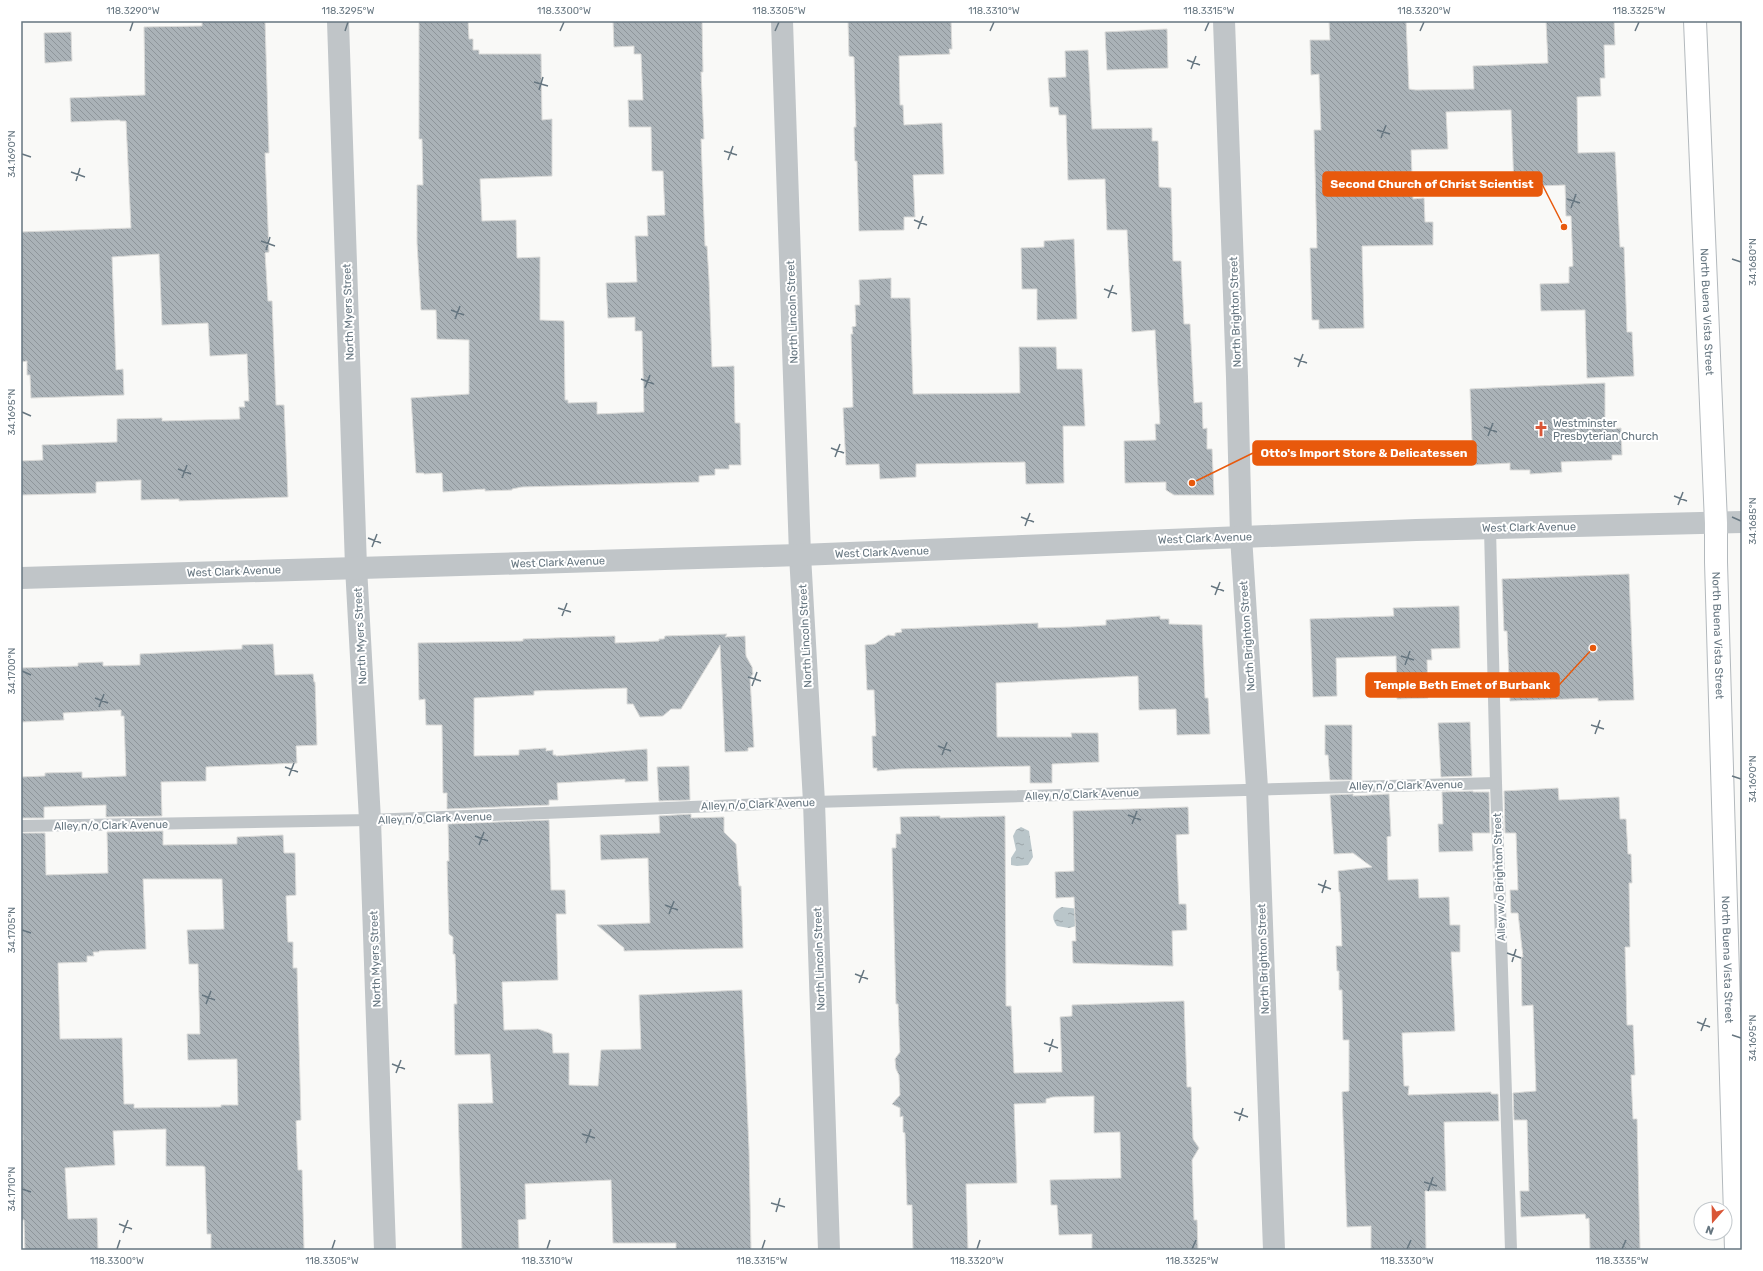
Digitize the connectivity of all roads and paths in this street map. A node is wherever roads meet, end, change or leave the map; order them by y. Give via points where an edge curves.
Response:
1 (338, 21) edge
2 (782, 21) edge
3 (1224, 21) edge
4 (1695, 21) edge
5 (1742, 522) edge
6 (1716, 523) junction
7 (1490, 528) junction
8 (1241, 536) junction
9 (800, 555) junction
10 (356, 567) junction
11 (21, 578) edge
12 (1496, 783) junction
13 (1257, 788) junction
14 (814, 802) junction
15 (370, 820) junction
16 (21, 826) edge
17 (385, 1250) edge
18 (829, 1250) edge
19 (1274, 1250) edge
20 (1511, 1250) edge
21 (1736, 1250) edge

1 - 10 street, North Myers Street
2 - 9 street, North Lincoln Street
3 - 8 street, North Brighton Street
4 - 6 main road, North Buena Vista Street
5 - 6 street, West Clark Avenue
6 - 7 street, West Clark Avenue
6 - 21 main road, North Buena Vista Street
7 - 8 street, West Clark Avenue
7 - 12 lane, Alley w/o Brighton Street
8 - 9 street, West Clark Avenue
8 - 13 street, North Brighton Street
9 - 10 street, West Clark Avenue
9 - 14 street, North Lincoln Street
10 - 11 street, West Clark Avenue
10 - 15 street, North Myers Street
12 - 13 lane, Alley n/o Clark Avenue
12 - 20 lane, Alley w/o Brighton Street
13 - 14 lane, Alley n/o Clark Avenue
13 - 19 street, North Brighton Street
14 - 15 lane, Alley n/o Clark Avenue
14 - 18 street, North Lincoln Street
15 - 16 lane, Alley n/o Clark Avenue
15 - 17 street, North Myers Street

